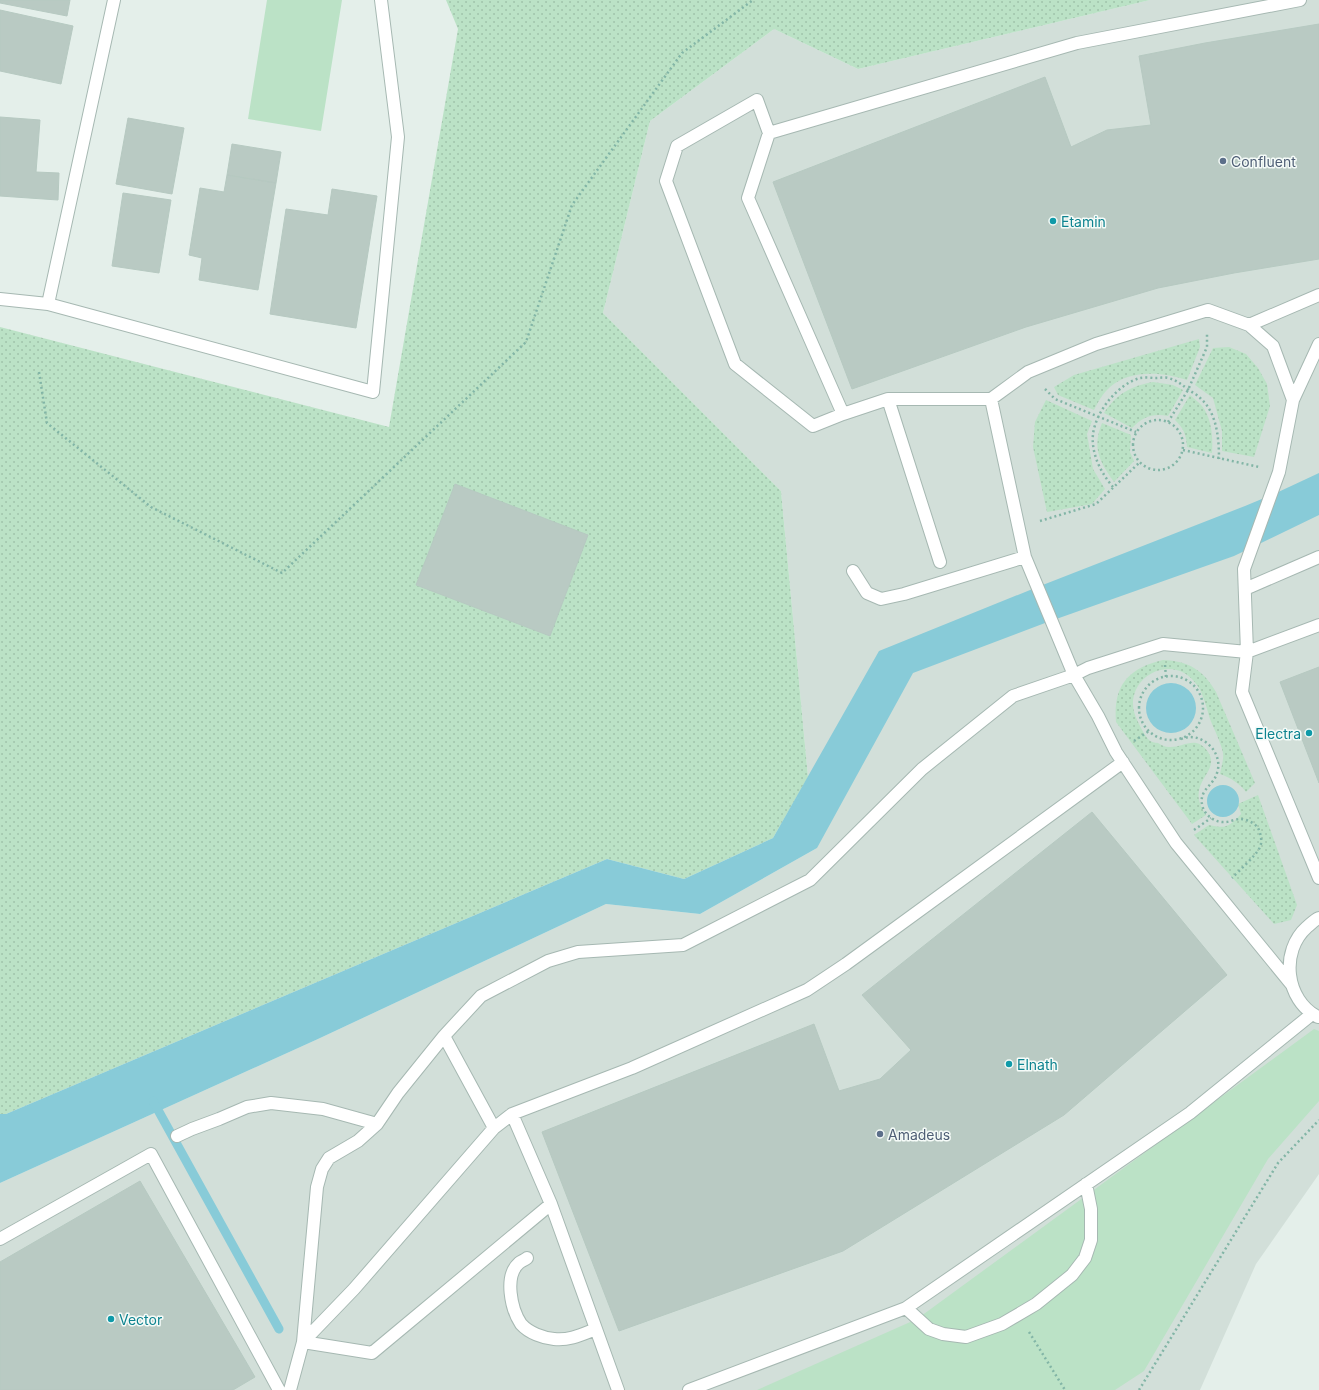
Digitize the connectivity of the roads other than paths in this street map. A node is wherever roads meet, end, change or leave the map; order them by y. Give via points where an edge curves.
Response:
1 (114, 0) edge
2 (381, 0) edge
3 (1300, 0) edge
4 (768, 132) junction
5 (1319, 295) edge
6 (0, 299) edge
7 (48, 304) junction
8 (1249, 325) junction
9 (1319, 344) edge
10 (888, 399) junction
11 (990, 399) junction
12 (1293, 400) junction
13 (843, 414) junction
14 (1026, 556) junction
15 (1319, 557) edge
16 (940, 562) dead end
17 (853, 571) dead end
18 (1245, 589) junction
19 (1319, 625) edge
20 (1247, 652) junction
21 (1074, 675) junction
22 (1123, 762) junction
23 (1319, 878) edge
24 (1319, 918) edge
25 (1292, 985) junction
26 (1316, 1016) edge
27 (444, 1036) junction
28 (512, 1114) junction
29 (377, 1124) junction
30 (494, 1128) junction
31 (177, 1136) dead end
32 (1086, 1184) junction
33 (550, 1204) junction
34 (0, 1239) edge
35 (527, 1258) dead end
36 (906, 1308) junction
37 (596, 1328) junction
38 (303, 1342) junction
39 (279, 1390) edge
40 (290, 1390) edge
41 (618, 1390) edge
42 (689, 1390) edge

1 - 7 street
2 - 7 street via 398,137 373,392
3 - 4 street via 1077,42
4 - 13 street via 748,198
4 - 13 street via 757,100 678,146 666,181 736,364 813,426
5 - 8 street
6 - 7 street
8 - 11 street via 1208,310 1096,344 1028,372
8 - 12 street via 1272,346
9 - 12 street
10 - 11 street
10 - 13 street
10 - 16 street
11 - 14 street
12 - 18 street via 1279,472 1244,569
14 - 17 street via 881,599 867,593
14 - 21 street
15 - 18 street
18 - 20 street
19 - 20 street
20 - 21 street via 1163,644 1088,668
20 - 23 street via 1242,692
21 - 22 street
21 - 27 street via 1013,696 922,769 810,880 683,945 578,952 548,960 481,996
22 - 25 street via 1176,843
22 - 28 street via 807,990 632,1068
24 - 25 street via 1302,932 1292,948 1289,967
25 - 26 street via 1300,1001
26 - 32 street via 1190,1113
27 - 29 street via 398,1093
27 - 30 street
28 - 30 street
28 - 33 street
29 - 31 street via 323,1109 271,1103 247,1107
29 - 38 street via 358,1141 329,1158 322,1169 317,1187
30 - 38 street via 354,1289
32 - 36 street
32 - 36 street via 1091,1209 1091,1240 1085,1258 1072,1275 1036,1304 1002,1324 966,1337 929,1329
33 - 37 street
33 - 38 street via 372,1353
34 - 39 street via 151,1154
35 - 37 street via 518,1263 512,1274 510,1291 514,1310 522,1324 536,1335 555,1340 574,1337
36 - 42 street
37 - 41 street
38 - 40 street

